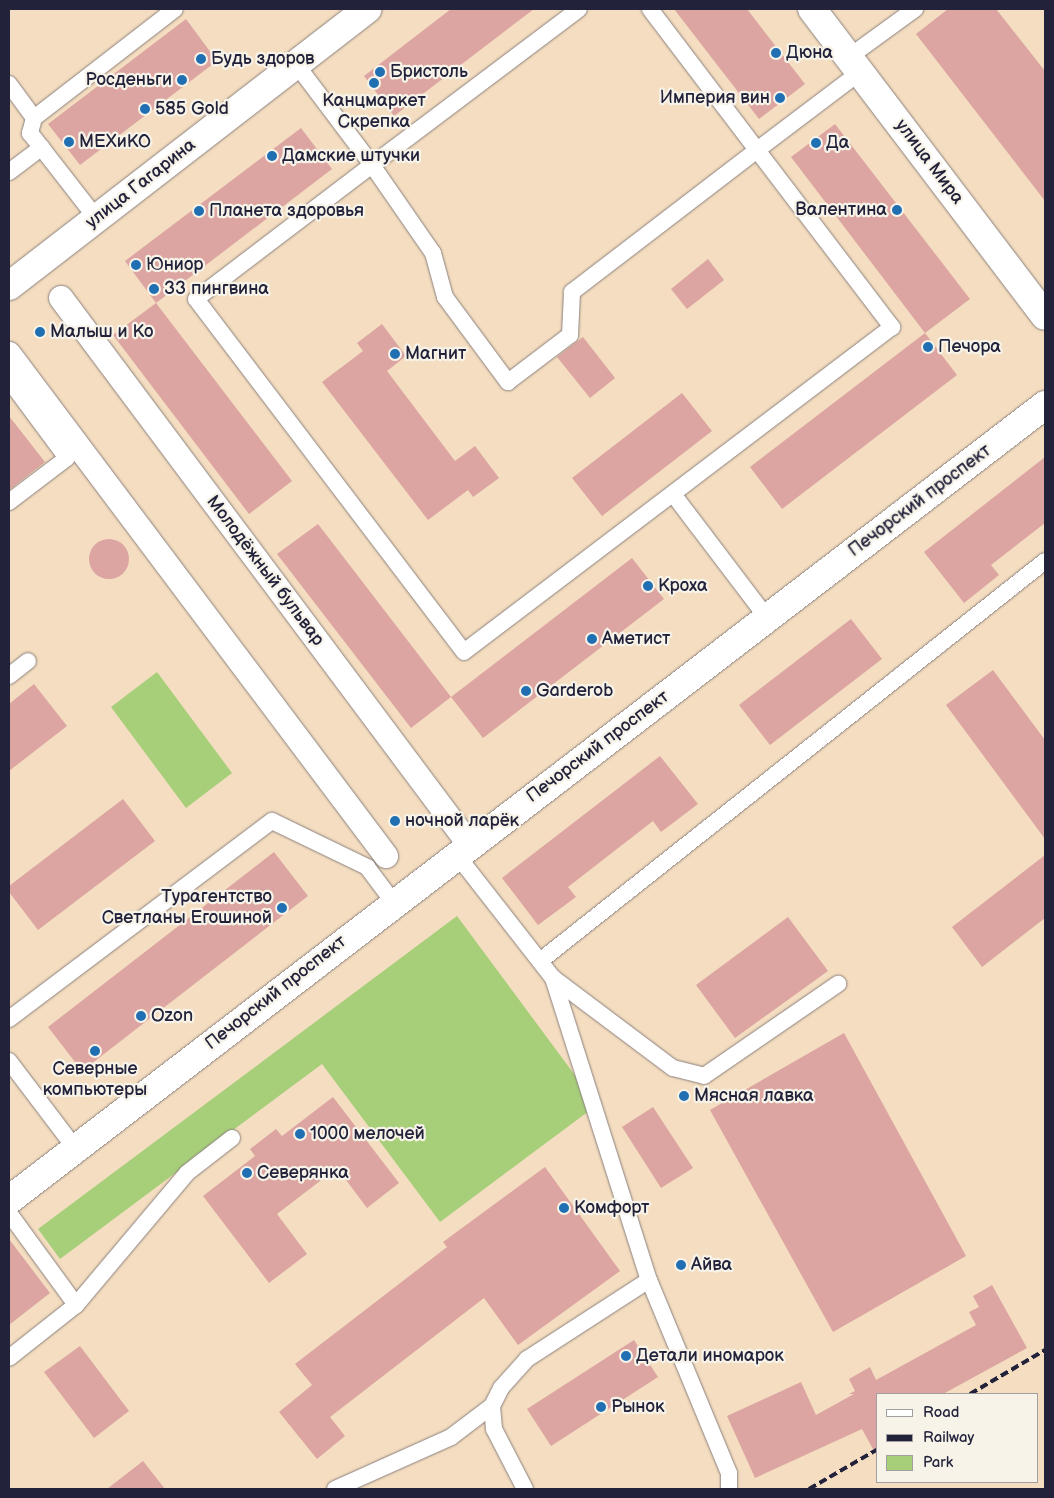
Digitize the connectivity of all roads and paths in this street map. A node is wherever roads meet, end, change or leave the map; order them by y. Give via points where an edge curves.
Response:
1 (175, 9) edge
2 (368, 9) edge
3 (579, 9) edge
4 (650, 9) edge
5 (812, 9) edge
6 (915, 9) edge
7 (296, 64) junction
8 (854, 65) junction
9 (9, 84) edge
10 (34, 118) junction
11 (42, 147) junction
12 (757, 150) junction
13 (372, 165) junction
14 (9, 172) edge
15 (97, 219) junction
16 (9, 286) edge
17 (61, 298) dead end
18 (1045, 316) edge
19 (9, 354) edge
20 (9, 380) edge
21 (1045, 405) edge
22 (673, 494) junction
23 (9, 502) edge
24 (1045, 561) edge
25 (767, 618) junction
26 (28, 661) dead end
27 (9, 676) edge
28 (463, 849) junction
29 (386, 856) dead end
30 (394, 902) junction
31 (540, 961) junction
32 (553, 978) junction
33 (838, 984) dead end
34 (9, 1019) edge
35 (9, 1061) edge
36 (232, 1138) dead end
37 (75, 1148) junction
38 (9, 1200) edge
39 (9, 1214) edge
40 (650, 1280) junction
41 (76, 1305) junction
42 (9, 1358) edge
43 (492, 1406) junction
44 (335, 1489) edge
45 (525, 1489) edge
46 (729, 1489) edge

1 - 10 lane
2 - 7 main road, улица Гагарина
3 - 13 lane
4 - 12 lane
5 - 8 main road, улица Мира
6 - 8 lane
7 - 13 lane
7 - 15 main road, улица Гагарина
8 - 12 lane
8 - 18 main road, улица Мира
9 - 10 lane
10 - 11 lane via 30,132
11 - 14 lane
11 - 15 lane
12 - 13 lane via 572,292 570,335 508,382 445,297 434,253
12 - 22 lane via 892,327
13 - 22 lane via 196,300 464,652
15 - 16 main road, улица Гагарина
17 - 28 street, Молодёжный бульвар
19 - 29 street
20 - 23 lane via 67,458
21 - 25 main road, Печорский проспект
22 - 25 lane
24 - 31 lane
25 - 28 main road, Печорский проспект
26 - 27 lane
28 - 30 main road, Печорский проспект
28 - 31 lane
30 - 34 lane via 367,867 272,821
30 - 37 main road, Печорский проспект
31 - 32 lane
32 - 33 lane via 673,1068 704,1076
32 - 40 lane
35 - 37 lane
36 - 41 lane via 187,1174
37 - 38 main road, Печорский проспект
39 - 41 lane
40 - 43 lane via 520,1365
40 - 46 lane via 729,1473
41 - 42 lane
43 - 44 lane via 451,1437
43 - 45 lane via 499,1444

